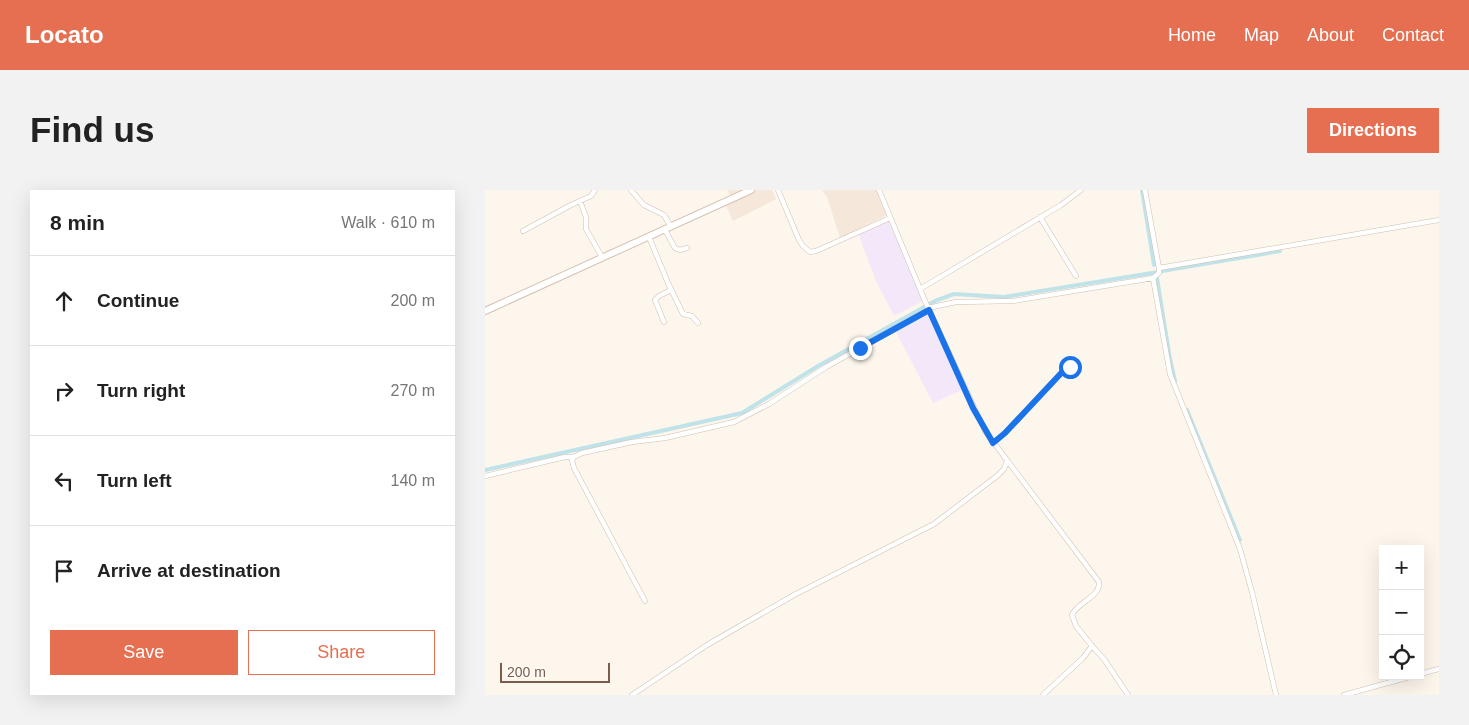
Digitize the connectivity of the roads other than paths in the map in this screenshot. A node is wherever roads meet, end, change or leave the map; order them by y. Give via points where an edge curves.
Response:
1 (595, 190) edge
2 (631, 190) edge
3 (751, 190) edge
4 (778, 190) edge
5 (879, 190) edge
6 (1081, 190) edge
7 (1145, 190) edge
8 (580, 201) junction
9 (1040, 217) junction
10 (890, 218) junction
11 (1439, 220) edge
12 (668, 228) junction
13 (523, 231) dead end
14 (649, 237) junction
15 (687, 248) dead end
16 (602, 257) junction
17 (1159, 268) junction
18 (1076, 276) dead end
19 (1153, 278) junction
20 (920, 289) junction
21 (671, 290) junction
22 (928, 308) junction
23 (485, 311) edge
24 (663, 322) dead end
25 (698, 323) dead end
26 (1070, 367) dead end
27 (993, 443) junction
28 (574, 457) junction
29 (1007, 461) junction
30 (1011, 467) junction
31 (1004, 469) junction
32 (485, 476) edge
33 (645, 601) dead end
34 (1092, 646) junction
35 (1439, 669) edge
36 (1424, 673) edge
37 (1398, 680) edge
38 (632, 695) edge
39 (1043, 695) edge
40 (1128, 695) edge
41 (1276, 695) edge
42 (1344, 695) edge

1 - 8 street
2 - 12 street via 644,204 664,214
3 - 12 main road
4 - 10 street via 799,240 810,252
5 - 10 street
6 - 9 street
7 - 17 street
8 - 13 street
8 - 16 street via 586,217 586,229
9 - 18 street
9 - 20 street
10 - 20 street
11 - 17 street
12 - 14 main road
12 - 15 street via 675,248
14 - 16 main road
14 - 21 street
16 - 23 main road
17 - 19 street via 1159,273
19 - 22 street via 1013,301 956,302
19 - 41 street via 1170,374 1240,549
20 - 22 street
21 - 24 street via 655,300
21 - 25 street via 683,314 692,316
22 - 27 street via 973,408
22 - 28 street via 734,422
26 - 27 street
27 - 29 street
28 - 32 street
28 - 33 street via 574,468
29 - 30 street
29 - 31 street
30 - 31 street
30 - 34 street via 1099,582 1097,592 1077,607 1073,615 1076,626
31 - 38 street via 934,524 786,600 707,645
34 - 39 street
34 - 40 street
35 - 36 street
37 - 42 street

